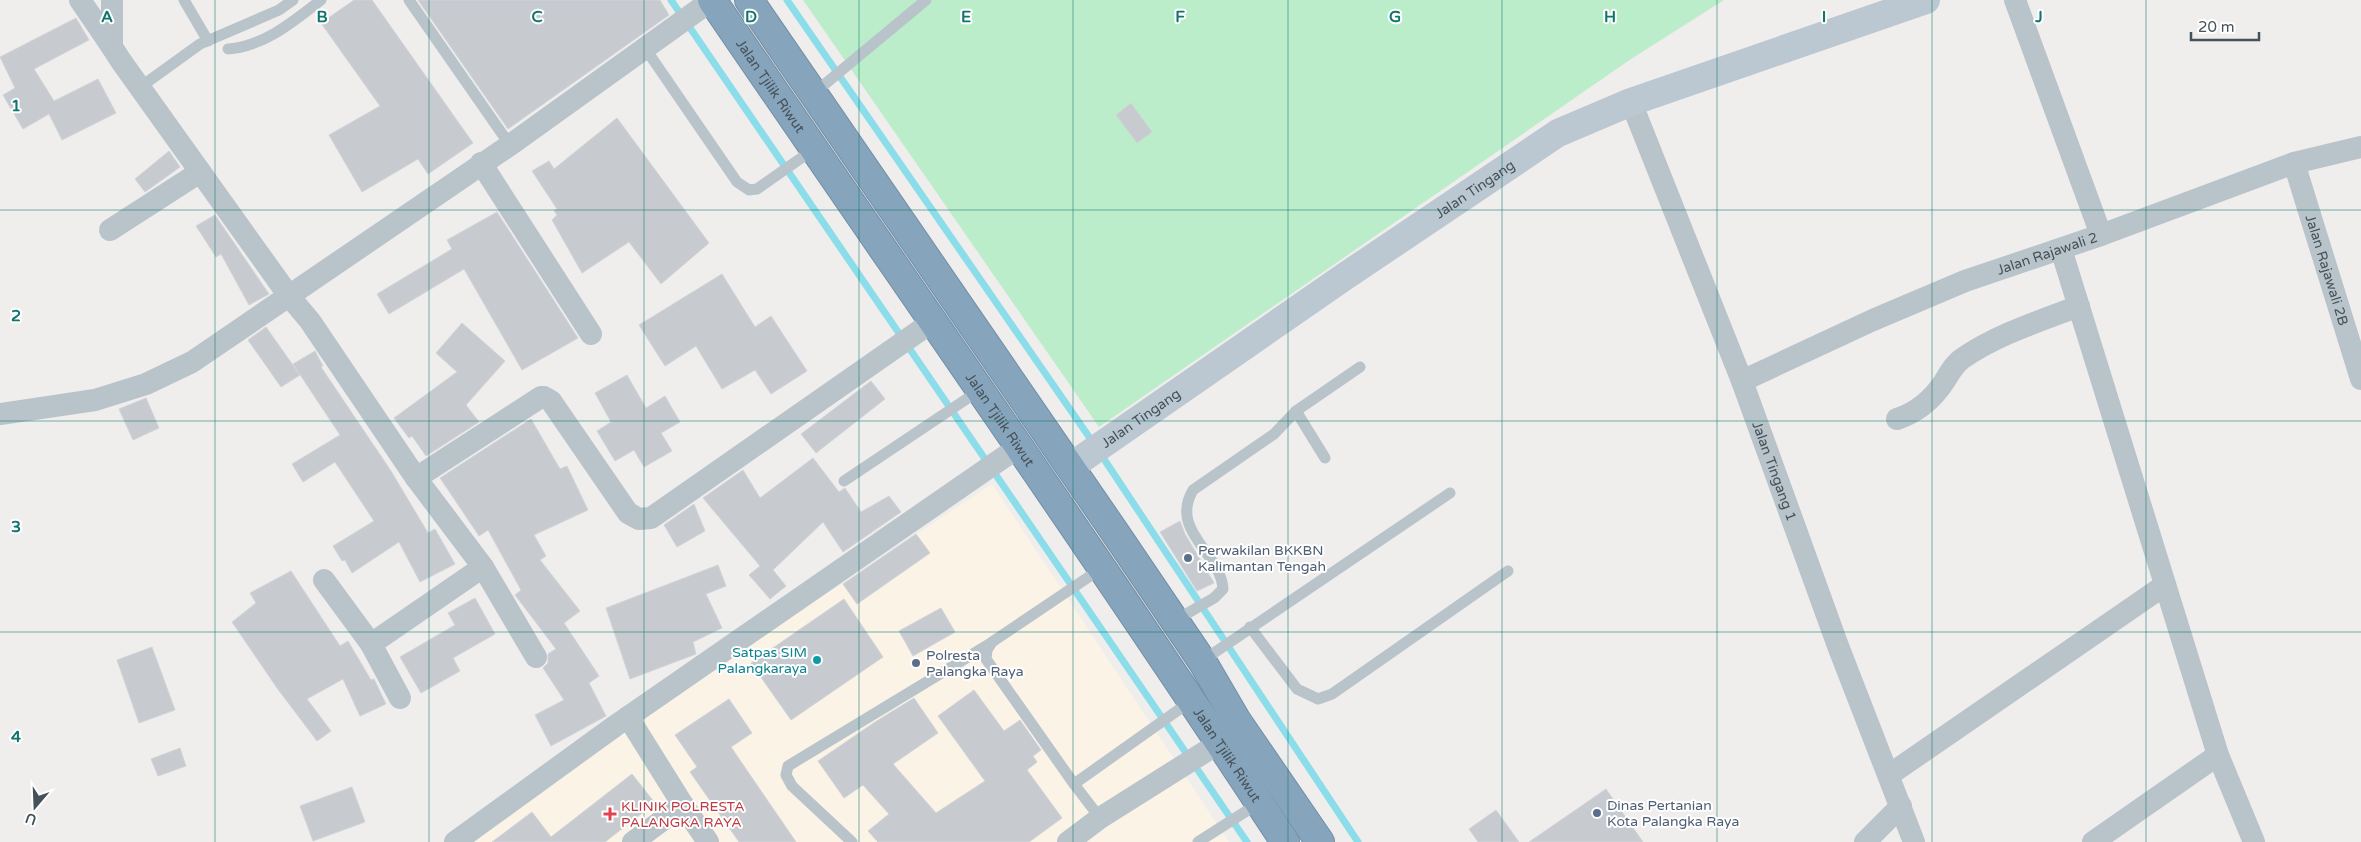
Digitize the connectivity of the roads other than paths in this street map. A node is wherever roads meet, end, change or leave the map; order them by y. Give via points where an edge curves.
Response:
1 (80, 0) edge
2 (112, 0) edge
3 (184, 0) edge
4 (293, 0) edge
5 (321, 0) edge
6 (409, 0) edge
7 (712, 0) edge
8 (749, 0) edge
9 (926, 0) edge
10 (1926, 0) edge
11 (2015, 0) edge
12 (208, 41) junction
13 (112, 47) junction
14 (645, 48) junction
15 (228, 49) dead end
16 (139, 88) junction
17 (813, 94) junction
18 (1631, 102) junction
19 (510, 145) junction
20 (2361, 147) edge
21 (814, 149) junction
22 (481, 163) junction
23 (2294, 163) junction
24 (200, 172) junction
25 (110, 230) dead end
26 (2101, 235) junction
27 (2061, 249) junction
28 (289, 296) junction
29 (2078, 306) junction
30 (932, 322) junction
31 (591, 334) dead end
32 (1360, 367) dead end
33 (2361, 378) edge
34 (1742, 381) junction
35 (980, 390) junction
36 (1296, 411) junction
37 (0, 414) edge
38 (1897, 419) dead end
39 (1020, 446) junction
40 (1325, 458) dead end
41 (1070, 467) junction
42 (416, 478) junction
43 (844, 481) dead end
44 (1450, 493) dead end
45 (483, 567) junction
46 (1102, 568) junction
47 (1508, 571) dead end
48 (324, 580) dead end
49 (2165, 585) junction
50 (1174, 620) junction
51 (1250, 628) junction
52 (992, 642) junction
53 (371, 644) junction
54 (536, 657) dead end
55 (1202, 661) junction
56 (400, 698) dead end
57 (1191, 701) junction
58 (628, 717) junction
59 (1237, 721) junction
60 (1216, 739) junction
61 (2218, 755) junction
62 (1890, 775) junction
63 (1074, 784) junction
64 (1259, 803) junction
65 (683, 805) junction
66 (1901, 806) junction
67 (1100, 818) junction
68 (455, 842) edge
69 (633, 842) edge
70 (708, 842) edge
71 (852, 842) edge
72 (1068, 842) edge
73 (1198, 842) edge
74 (1285, 842) edge
75 (1320, 842) edge
76 (1865, 842) edge
77 (1914, 842) edge
78 (2093, 842) edge
79 (2254, 842) edge

1 - 13 street
2 - 13 street
3 - 12 lane
4 - 12 lane via 279,10
5 - 15 lane via 264,40
6 - 19 lane
7 - 14 street
7 - 21 highway, Jalan Tjilik Riwut
8 - 17 highway, Jalan Tjilik Riwut
9 - 17 lane
10 - 18 main road, Jalan Tingang
11 - 26 street
12 - 16 lane
13 - 16 street
14 - 19 street
14 - 21 lane via 737,182 749,190 757,189
16 - 24 street
17 - 41 highway, Jalan Tjilik Riwut
18 - 34 street, Jalan Tingang 1
18 - 41 main road, Jalan Tingang via 1582,122 1534,148
19 - 22 street
20 - 23 street, Jalan Rajawali 2
21 - 30 highway, Jalan Tjilik Riwut
22 - 28 street
22 - 31 street
23 - 26 street, Jalan Rajawali 2
23 - 33 street, Jalan Rajawali 2B
24 - 25 street
24 - 28 street
26 - 27 street, Jalan Rajawali 2
27 - 29 street
27 - 34 street, Jalan Rajawali 2 via 1925,297
28 - 37 street via 192,362 146,384 95,400
28 - 42 street via 310,321
29 - 38 street via 2005,334 1961,359 1924,406
29 - 49 street
30 - 35 highway, Jalan Tjilik Riwut
30 - 42 street via 651,518 639,519 628,513 551,401 544,397
32 - 36 lane
34 - 62 street, Jalan Tingang 1 via 1838,646
35 - 39 highway, Jalan Tjilik Riwut
35 - 43 lane
36 - 40 lane
36 - 50 lane via 1274,434 1193,490 1187,499 1187,517 1192,533 1222,579 1223,589 1214,598
39 - 46 highway, Jalan Tjilik Riwut
39 - 58 street
41 - 50 highway, Jalan Tjilik Riwut
42 - 45 street
44 - 51 lane
45 - 53 street
45 - 54 street
46 - 52 lane
46 - 57 highway, Jalan Tjilik Riwut
47 - 51 lane via 1332,694 1318,699 1298,689
48 - 53 street
49 - 61 street
49 - 62 street
50 - 55 highway, Jalan Tjilik Riwut
51 - 55 lane
52 - 63 lane via 986,659
52 - 71 lane via 788,766 786,775 792,786
53 - 56 street
55 - 59 highway, Jalan Tjilik Riwut
57 - 60 highway, Jalan Tjilik Riwut
57 - 63 lane
58 - 65 street
58 - 68 street
59 - 60 highway
59 - 75 highway, Jalan Tjilik Riwut
60 - 64 highway, Jalan Tjilik Riwut
60 - 67 street
61 - 78 street
61 - 79 street
62 - 66 street, Jalan Tingang 1
63 - 67 lane
64 - 73 lane
64 - 74 highway, Jalan Tjilik Riwut
65 - 69 street
65 - 70 street
66 - 76 street
66 - 77 street, Jalan Tingang 1
67 - 72 street

